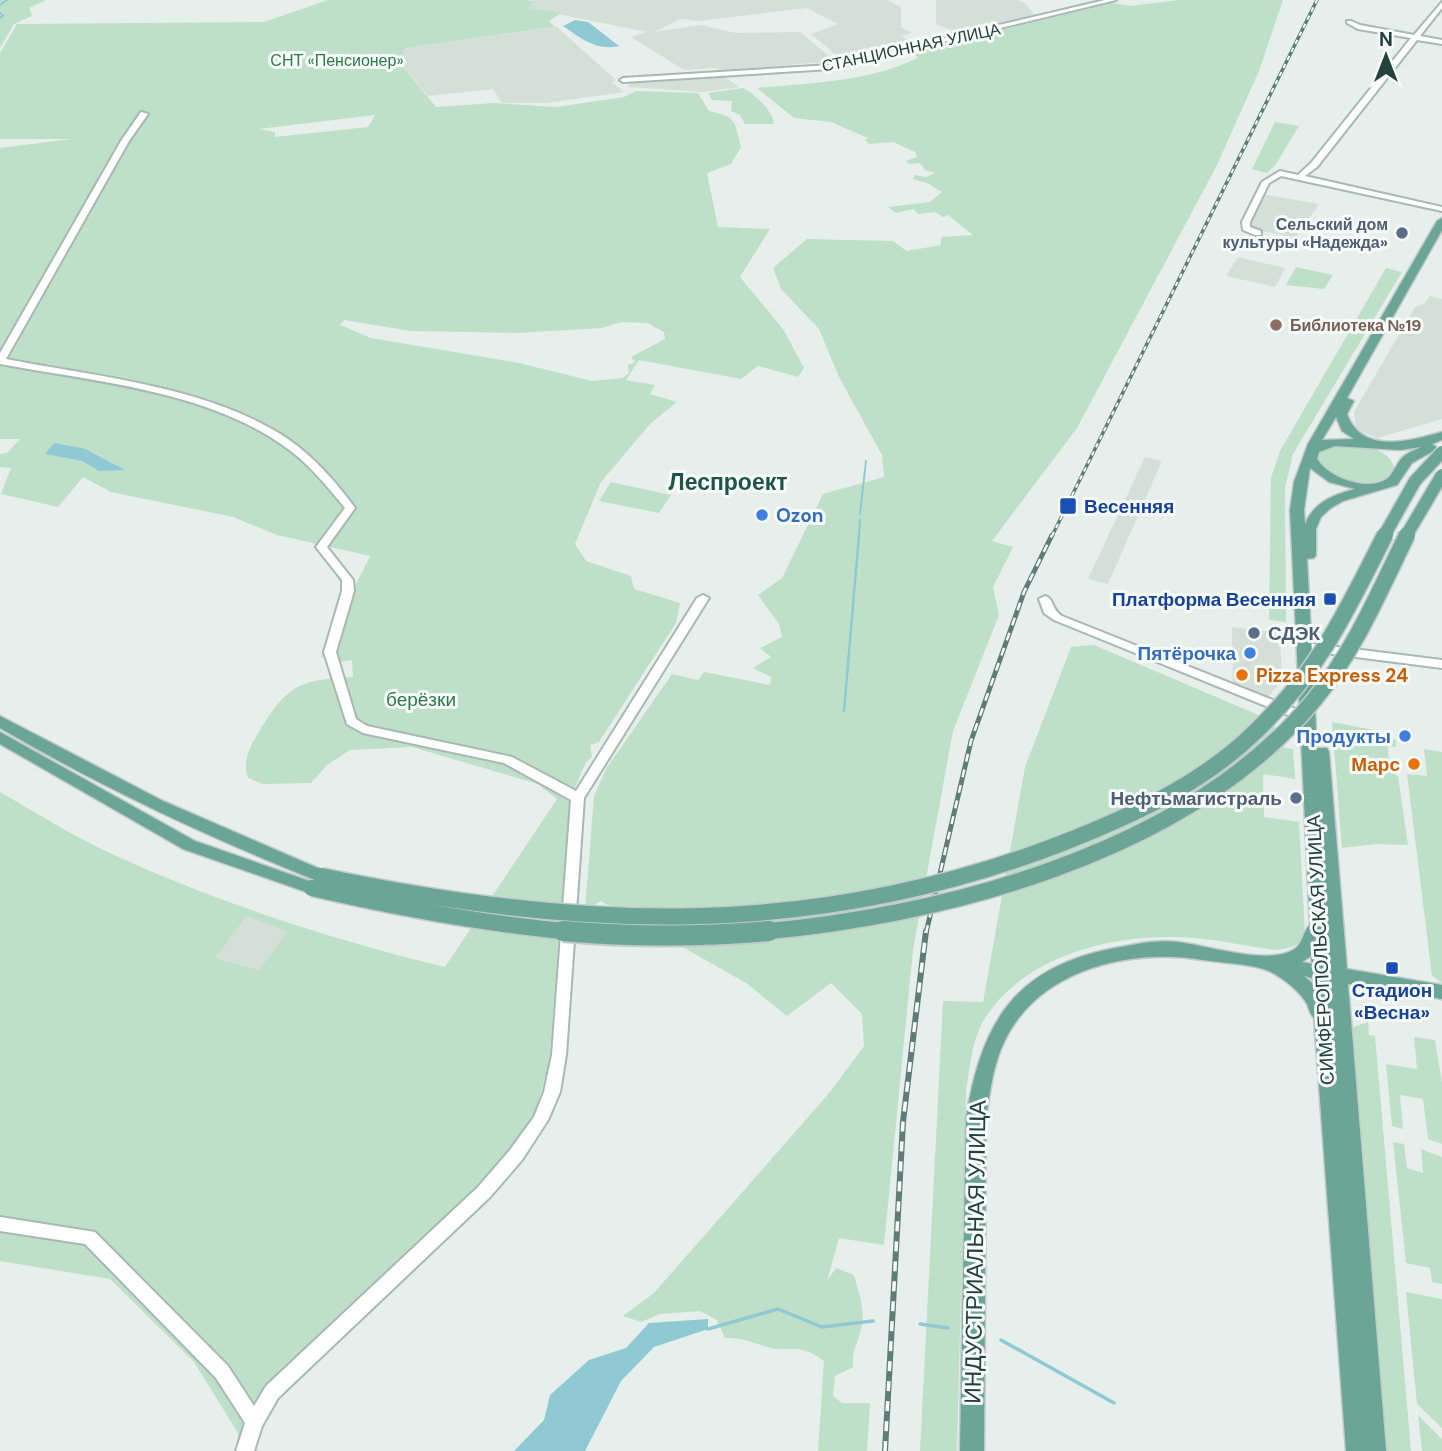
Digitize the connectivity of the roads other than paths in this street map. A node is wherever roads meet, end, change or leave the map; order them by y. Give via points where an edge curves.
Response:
1 (1113, 0) edge
2 (1442, 4) edge
3 (1349, 22) dead end
4 (1415, 37) junction
5 (1442, 42) edge
6 (623, 80) dead end
7 (144, 114) dead end
8 (1301, 176) junction
9 (1442, 209) edge
10 (1442, 221) edge
11 (1258, 233) dead end
12 (1442, 234) edge
13 (1442, 436) edge
14 (1368, 443) junction
15 (1442, 443) edge
16 (1442, 452) edge
17 (1312, 453) junction
18 (1401, 467) junction
19 (1442, 475) edge
20 (1375, 486) junction
21 (703, 598) dead end
22 (1045, 599) dead end
23 (1310, 648) junction
24 (1442, 664) edge
25 (1309, 718) junction
26 (0, 721) edge
27 (0, 737) edge
28 (578, 798) junction
29 (317, 882) junction
30 (1318, 911) junction
31 (1268, 961) junction
32 (1329, 972) junction
33 (1442, 992) edge
34 (1324, 1027) junction
35 (0, 1224) edge
36 (254, 1422) junction
37 (245, 1451) edge
38 (972, 1451) edge
39 (1359, 1451) edge
40 (1374, 1451) edge

1 - 6 street, СТАНЦИОННАЯ УЛИЦА via 830,67
2 - 4 street
3 - 4 street
4 - 5 street
4 - 8 street
7 - 28 street via 0,361 78,378 106,379 237,414 315,466 350,508 321,547 347,580 348,591 330,652 351,721 363,729 508,760
8 - 9 street
8 - 11 street via 1280,173 1266,181 1245,225
10 - 17 main road, СИМФЕРОПОЛЬСКАЯ УЛИЦА
12 - 14 main road via 1340,414 1346,428
13 - 14 main road via 1398,446
14 - 17 main road via 1338,440 1321,444
14 - 18 main road via 1393,456
15 - 18 main road via 1414,455
16 - 29 main road, bridge via 1404,497 1334,637 1283,704 1215,765 1126,817 1064,845 885,897 798,910 678,919 484,908
17 - 20 main road via 1314,465 1328,477 1350,485
17 - 23 main road, СИМФЕРОПОЛЬСКАЯ УЛИЦА via 1301,471 1297,510
18 - 20 main road via 1398,478
19 - 29 main road, bridge via 1421,504 1356,640 1321,693 1268,748 1196,801 1035,876 958,900 822,926 679,936 525,931 379,906
20 - 23 main road, СИМФЕРОПОЛЬСКАЯ УЛИЦА via 1326,505 1309,529
21 - 28 street
22 - 25 street via 1050,613 1058,618
23 - 24 street
23 - 25 main road, СИМФЕРОПОЛЬСКАЯ УЛИЦА
23 - 32 main road, СИМФЕРОПОЛЬСКАЯ УЛИЦА
25 - 30 main road, СИМФЕРОПОЛЬСКАЯ УЛИЦА
26 - 29 main road via 58,756
27 - 29 main road via 189,845
28 - 36 street via 559,1055 552,1092 540,1120 484,1192 300,1362 272,1392
30 - 31 main road via 1312,944 1306,951 1296,959
30 - 32 main road, СИМФЕРОПОЛЬСКАЯ УЛИЦА
31 - 32 main road, ИНДУСТРИАЛЬНАЯ УЛИЦА
31 - 34 main road via 1300,981 1317,1002
31 - 38 main road, ИНДУСТРИАЛЬНАЯ УЛИЦА via 1174,948 1105,955 1042,982 1000,1026 979,1079 976,1118
32 - 33 main road, ИНДУСТРИАЛЬНАЯ УЛИЦА
32 - 34 main road, СИМФЕРОПОЛЬСКАЯ УЛИЦА
32 - 40 main road, СИМФЕРОПОЛЬСКАЯ УЛИЦА
34 - 39 main road, СИМФЕРОПОЛЬСКАЯ УЛИЦА
35 - 36 street via 89,1237 222,1372
36 - 37 street

